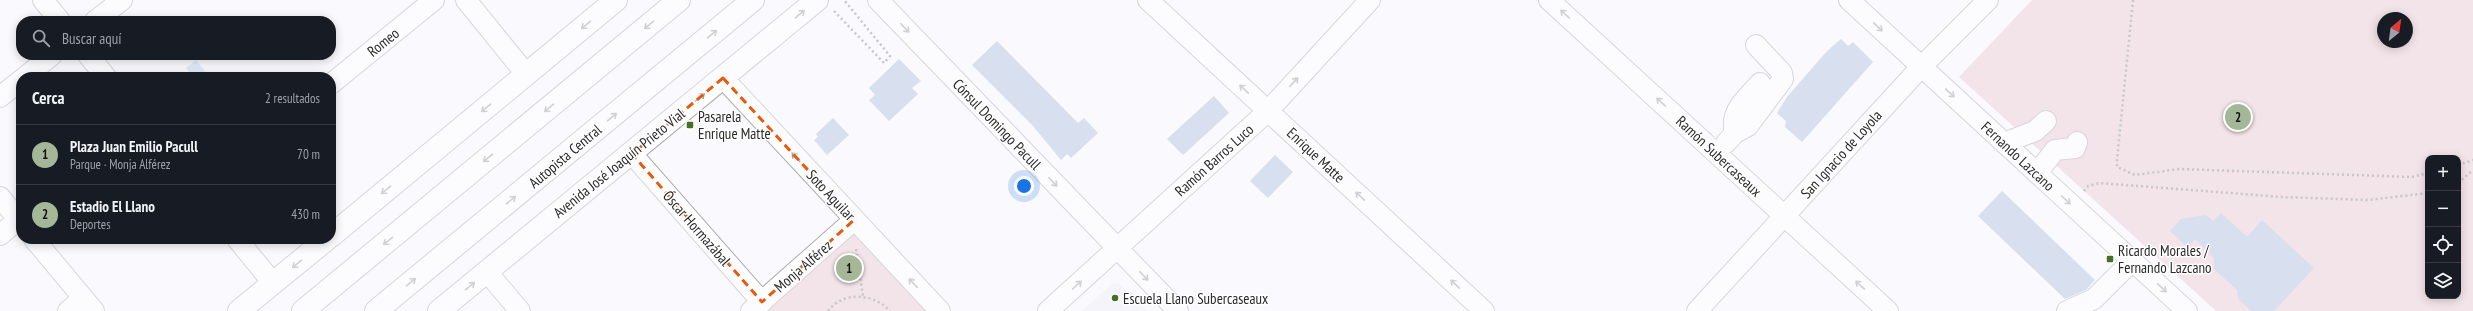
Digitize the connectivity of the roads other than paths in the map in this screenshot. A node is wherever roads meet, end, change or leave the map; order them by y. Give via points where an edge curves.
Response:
1 (43, 0) edge
2 (122, 0) edge
3 (434, 0) edge
4 (466, 0) edge
5 (616, 0) edge
6 (679, 0) edge
7 (753, 0) edge
8 (878, 0) edge
9 (1148, 0) edge
10 (1370, 0) edge
11 (1549, 0) edge
12 (1849, 0) edge
13 (1988, 0) edge
14 (825, 5) edge
15 (56, 16) edge
16 (101, 16) edge
17 (1756, 45) dead end
18 (46, 60) edge
19 (92, 60) edge
20 (1921, 67) junction
21 (31, 72) edge
22 (102, 72) edge
23 (526, 74) junction
24 (723, 78) junction
25 (336, 80) edge
26 (1760, 83) dead end
27 (16, 84) edge
28 (0, 98) edge
29 (1268, 111) junction
30 (2046, 121) dead end
31 (1735, 133) junction
32 (2077, 142) dead end
33 (2004, 143) junction
34 (1716, 153) junction
35 (632, 154) junction
36 (2037, 173) junction
37 (0, 197) edge
38 (16, 216) edge
39 (1785, 216) junction
40 (854, 220) junction
41 (16, 224) edge
42 (336, 232) edge
43 (0, 235) edge
44 (38, 244) edge
45 (242, 244) edge
46 (321, 244) edge
47 (1117, 249) junction
48 (2132, 261) junction
49 (487, 272) junction
50 (273, 283) junction
51 (88, 305) edge
52 (756, 306) edge
53 (68, 311) edge
54 (239, 311) edge
55 (303, 311) edge
56 (376, 311) edge
57 (439, 311) edge
58 (520, 311) edge
59 (940, 311) edge
60 (1048, 311) edge
61 (1178, 311) edge
62 (1484, 311) edge
63 (1697, 311) edge
64 (1888, 311) edge
65 (2067, 311) edge
66 (2187, 311) edge

1 - 15 street
2 - 16 street
3 - 25 street, Romeo
4 - 23 street
5 -> 23 main road
6 -> 55 main road
56 -> 7 main road, Autopista Central
8 -> 47 street, Cónsul Domingo Pacull
29 -> 9 street, Enrique Matte
29 -> 10 street, Ramón Barros Luco
34 -> 11 street, Ramón Subercaseaux
12 -> 20 street, Fernando Lazcano
13 - 20 street, San Ignacio de Loyola
24 -> 14 main road, Avenida José Joaquín Prieto Vial
17 - 31 street via 1782,73 1783,79 1748,126 1742,132
18 - 21 street
19 - 22 street
20 -> 33 street, Fernando Lazcano
20 - 39 street, San Ignacio de Loyola
23 -> 42 main road
35 -> 24 main road, Avenida José Joaquín Prieto Vial
40 -> 24 street, Soto Aguilar
26 - 31 street via 1734,114
27 - 28 street
29 - 47 street, Ramón Barros Luco
62 -> 29 street, Enrique Matte
30 - 33 street via 2035,131
31 - 34 street
32 - 36 street via 2075,148 2070,150 2055,150
33 - 36 street, Fernando Lazcano
34 - 39 street, Ramón Subercaseaux
35 - 49 main road, Avenida José Joaquín Prieto Vial
35 - 52 street, Óscar Hormazábal
36 -> 48 street, Fernando Lazcano
37 - 38 street
39 - 63 street, San Ignacio de Loyola
64 -> 39 street, Ramón Subercaseaux
40 - 52 street, Monja Alférez
59 -> 40 street, Soto Aguilar
41 - 43 street
44 - 51 street
45 - 50 street
46 -> 50 main road
60 -> 47 street, Ramón Barros Luco
47 -> 61 street, Cónsul Domingo Pacull
48 - 65 street via 2094,299
48 -> 66 street, Fernando Lazcano
57 -> 49 main road, Avenida José Joaquín Prieto Vial
49 - 58 street
50 - 54 main road
51 - 53 street

